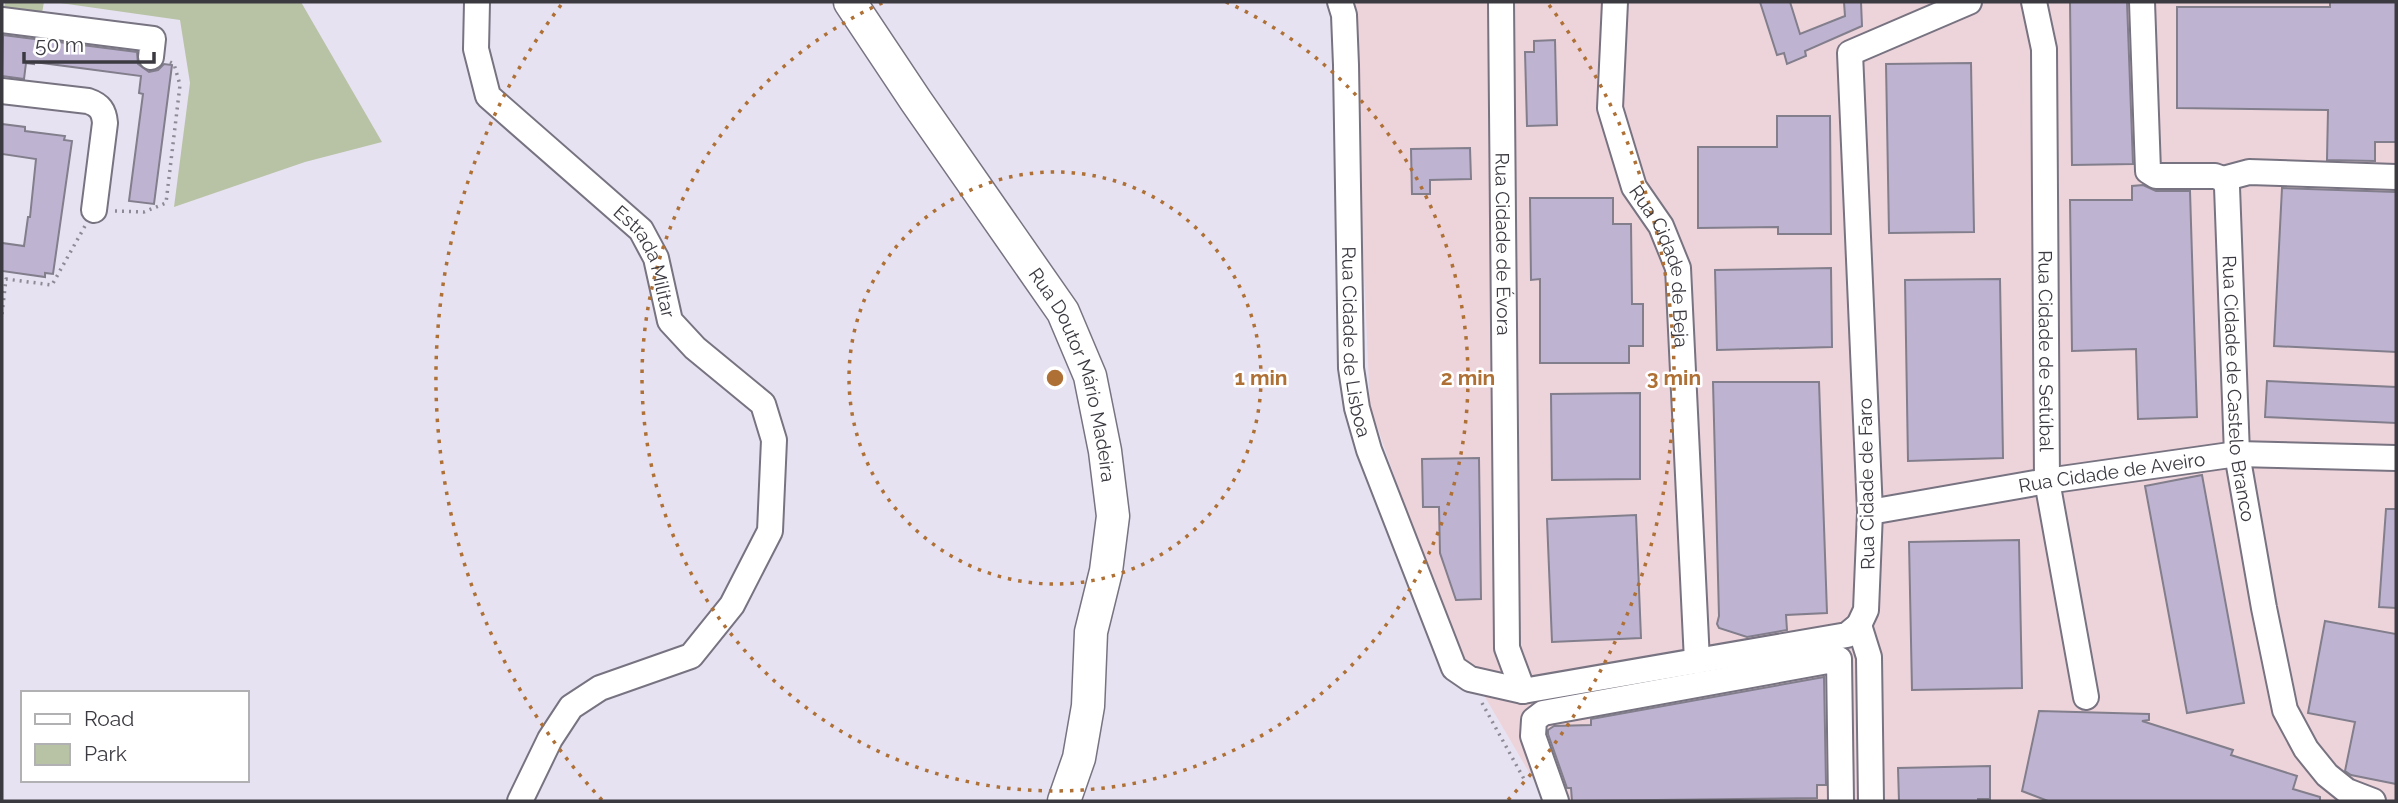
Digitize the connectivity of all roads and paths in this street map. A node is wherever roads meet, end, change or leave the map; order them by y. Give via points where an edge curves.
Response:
1 (477, 2) edge
2 (850, 2) edge
3 (1340, 2) edge
4 (1501, 2) edge
5 (1615, 2) edge
6 (1969, 2) edge
7 (2034, 2) edge
8 (2142, 2) edge
9 (2, 20) edge
10 (151, 57) dead end
11 (2, 91) edge
12 (2396, 177) edge
13 (2223, 179) junction
14 (94, 210) dead end
15 (2237, 454) junction
16 (2396, 458) edge
17 (2047, 481) junction
18 (1870, 512) junction
19 (1859, 625) junction
20 (1697, 661) junction
21 (1462, 673) junction
22 (1523, 691) junction
23 (2086, 697) dead end
24 (1527, 783) dead end
25 (1841, 797) edge
26 (1871, 797) edge
27 (520, 801) edge
28 (1064, 801) edge
29 (1556, 801) edge
30 (2373, 801) edge

1 - 27 street, Estrada Militar via 476,49 488,96 642,230 656,258 670,321 763,404 774,440 770,531 732,605 691,656 600,688 571,707
2 - 28 main road, Rua Doutor Mário Madeira via 1063,312 1090,376 1113,516 1091,632 1088,706 1079,758
3 - 21 street, Rua Cidade de Lisboa via 1346,65 1351,368 1357,408 1369,450
4 - 22 street, Rua Cidade de Évora via 1507,648
5 - 20 street, Rua Cidade de Beja via 1610,108 1634,187 1661,226 1678,268
6 - 18 street, Rua Cidade de Faro via 1850,53
7 - 17 street, Rua Cidade de Setúbal via 2044,50
8 - 13 street via 2148,171 2156,176
9 - 10 street via 153,39
11 - 14 street via 99,106 106,124
12 - 13 street via 2249,172
13 - 15 street, Rua Cidade de Castelo Branco via 2227,187
15 - 16 street, Rua Cidade de Aveiro
15 - 17 street, Rua Cidade de Aveiro
15 - 30 street, Rua Cidade de Castelo Branco via 2285,710 2327,775 2347,791
17 - 18 street, Rua Cidade de Aveiro
17 - 23 street, Rua Cidade de Setúbal
18 - 19 street, Rua Cidade de Faro via 1866,610
19 - 20 street via 1847,635
19 - 26 street via 1868,657
20 - 22 street
21 - 22 street
21 - 24 path
25 - 26 street
25 - 29 street via 1839,659 1543,713 1534,720 1533,736

